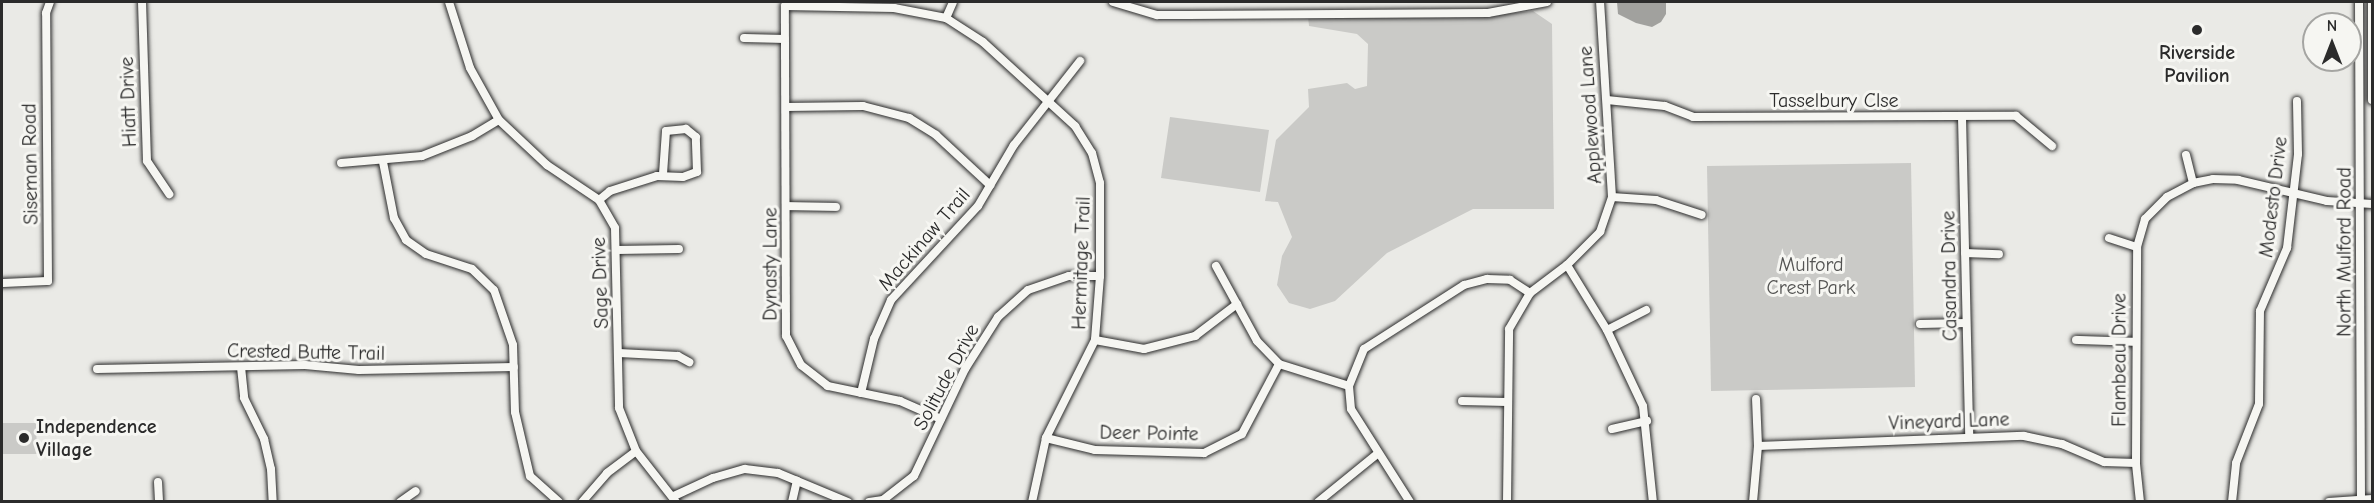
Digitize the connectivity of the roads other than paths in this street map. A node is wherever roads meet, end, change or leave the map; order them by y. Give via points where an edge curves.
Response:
1 (50, 2) edge
2 (142, 2) edge
3 (449, 2) edge
4 (953, 2) edge
5 (1113, 2) edge
6 (1547, 2) edge
7 (1600, 2) edge
8 (2359, 2) edge
9 (2372, 2) edge
10 (946, 18) junction
11 (744, 38) dead end
12 (785, 39) junction
13 (1080, 61) dead end
14 (1607, 100) junction
15 (2373, 100) edge
16 (1047, 101) junction
17 (2297, 101) dead end
18 (786, 107) junction
19 (1962, 117) junction
20 (499, 120) junction
21 (2052, 146) dead end
22 (2186, 155) dead end
23 (383, 162) junction
24 (341, 163) dead end
25 (663, 174) junction
26 (2193, 183) junction
27 (990, 185) junction
28 (169, 194) dead end
29 (2292, 195) junction
30 (1612, 197) junction
31 (599, 200) junction
32 (2360, 204) junction
33 (2373, 204) edge
34 (787, 206) junction
35 (836, 207) dead end
36 (1702, 215) dead end
37 (2109, 238) dead end
38 (2137, 247) junction
39 (679, 249) dead end
40 (617, 250) junction
41 (1965, 254) junction
42 (1999, 254) dead end
43 (1567, 265) junction
44 (1216, 266) dead end
45 (1100, 276) junction
46 (2, 283) edge
47 (1530, 293) junction
48 (1237, 304) junction
49 (1646, 310) dead end
50 (1966, 323) junction
51 (1920, 324) dead end
52 (1607, 330) junction
53 (1095, 340) junction
54 (2076, 340) dead end
55 (2136, 342) junction
56 (619, 353) junction
57 (689, 362) dead end
58 (1279, 363) junction
59 (241, 367) junction
60 (514, 367) junction
61 (97, 369) dead end
62 (1349, 386) junction
63 (861, 393) junction
64 (1756, 399) dead end
65 (1462, 401) dead end
66 (1507, 402) junction
67 (941, 419) junction
68 (1647, 421) junction
69 (1611, 429) dead end
70 (1969, 435) junction
71 (1046, 438) junction
72 (1758, 446) junction
73 (636, 451) junction
74 (1377, 454) junction
75 (2136, 463) junction
76 (797, 481) junction
77 (158, 482) dead end
78 (416, 491) dead end
79 (675, 499) edge
80 (2373, 499) edge
81 (2361, 500) edge
82 (159, 501) edge
83 (273, 501) edge
84 (400, 501) edge
85 (559, 501) edge
86 (582, 501) edge
87 (792, 501) edge
88 (848, 501) edge
89 (869, 501) edge
90 (1032, 501) edge
91 (1318, 501) edge
92 (1410, 501) edge
93 (1507, 501) edge
94 (1653, 501) edge
95 (1753, 501) edge
96 (2139, 501) edge
97 (2232, 501) edge
98 (2329, 501) edge

1 - 46 street, Siseman Road via 46,13 48,281
2 - 28 street, Hiatt Drive via 147,161
3 - 20 street, Sage Drive via 470,68
4 - 10 street
5 - 6 street via 1157,15 1488,13
7 - 14 street, Applewood Lane
8 - 32 street, North Mulford Road
9 - 15 street
10 - 12 street, Dynasty Lane via 894,8 785,6
10 - 16 street, Hermitage Trail via 983,42
11 - 12 street
12 - 18 street, Dynasty Lane
13 - 16 street, Mackinaw Trail
14 - 19 street, Tasselbury Clse via 1665,106 1693,117
14 - 30 street, Applewood Lane
16 - 27 street, Mackinaw Trail via 1014,144
16 - 45 street, Hermitage Trail via 1075,126 1092,153 1100,183
17 - 29 street, Modesto Drive via 2298,154
18 - 27 street via 863,106 909,118 936,135
18 - 34 street, Dynasty Lane
19 - 21 street, Tasselbury Clse via 2016,116
19 - 41 street, Casandra Drive
20 - 23 street via 440,150
20 - 31 street, Sage Drive via 547,165
22 - 26 street
23 - 24 street
23 - 60 street via 394,219 406,240 426,254 472,269 494,290 513,345
25 - 25 street via 682,177 697,172 696,137 686,129 666,131
25 - 31 street via 610,191
26 - 29 street via 2228,179
26 - 38 street, Flambeau Drive via 2166,197 2145,219
27 - 63 street, Mackinaw Trail via 978,206 891,300 874,339
29 - 32 street
29 - 97 street, Modesto Drive via 2286,257 2260,311 2259,404 2236,463
30 - 36 street via 1656,200
30 - 43 street, Applewood Lane via 1600,232
31 - 40 street, Sage Drive via 615,228
32 - 33 street
32 - 81 street, North Mulford Road
34 - 35 street
34 - 63 street, Dynasty Lane via 786,336 801,365 828,386
37 - 38 street
38 - 55 street, Flambeau Drive
39 - 40 street
40 - 56 street, Sage Drive
41 - 42 street
41 - 50 street, Casandra Drive
43 - 47 street, Applewood Lane
43 - 52 street
44 - 48 street
45 - 53 street, Hermitage Trail
45 - 67 street, Solitude Drive via 1069,276 1028,290 998,316 965,369
47 - 62 street via 1510,280 1487,279 1464,285 1364,350
47 - 66 street, Applewood Lane via 1509,329
48 - 53 street via 1195,336 1144,349
48 - 58 street via 1257,341
49 - 52 street
50 - 51 street
50 - 70 street, Casandra Drive
52 - 68 street
53 - 71 street, Hermitage Trail
54 - 55 street
55 - 75 street, Flambeau Drive
56 - 57 street via 678,356
56 - 73 street, Sage Drive via 619,408
58 - 62 street
58 - 71 street, Deer Pointe via 1242,434 1204,453 1095,450
59 - 60 street, Crested Butte Trail via 305,365 359,370
59 - 61 street, Crested Butte Trail
59 - 83 street via 244,398 264,439
60 - 85 street via 515,412 530,476
62 - 74 street via 1351,410
63 - 67 street, Dynasty Lane via 900,401
64 - 72 street
65 - 66 street
66 - 93 street, Applewood Lane
67 - 89 street, Solitude Drive via 914,476 883,500
68 - 69 street
68 - 94 street
70 - 72 street, Vineyard Lane
70 - 75 street, Vineyard Lane via 2024,436 2062,444 2104,462
71 - 90 street, Hermitage Trail
72 - 95 street
73 - 79 street, Sage Drive
73 - 86 street via 607,473
74 - 91 street
74 - 92 street
75 - 96 street, Flambeau Drive
76 - 79 street via 778,473 745,469 713,478
76 - 87 street
76 - 88 street
77 - 82 street
78 - 84 street
80 - 81 street
81 - 98 street

